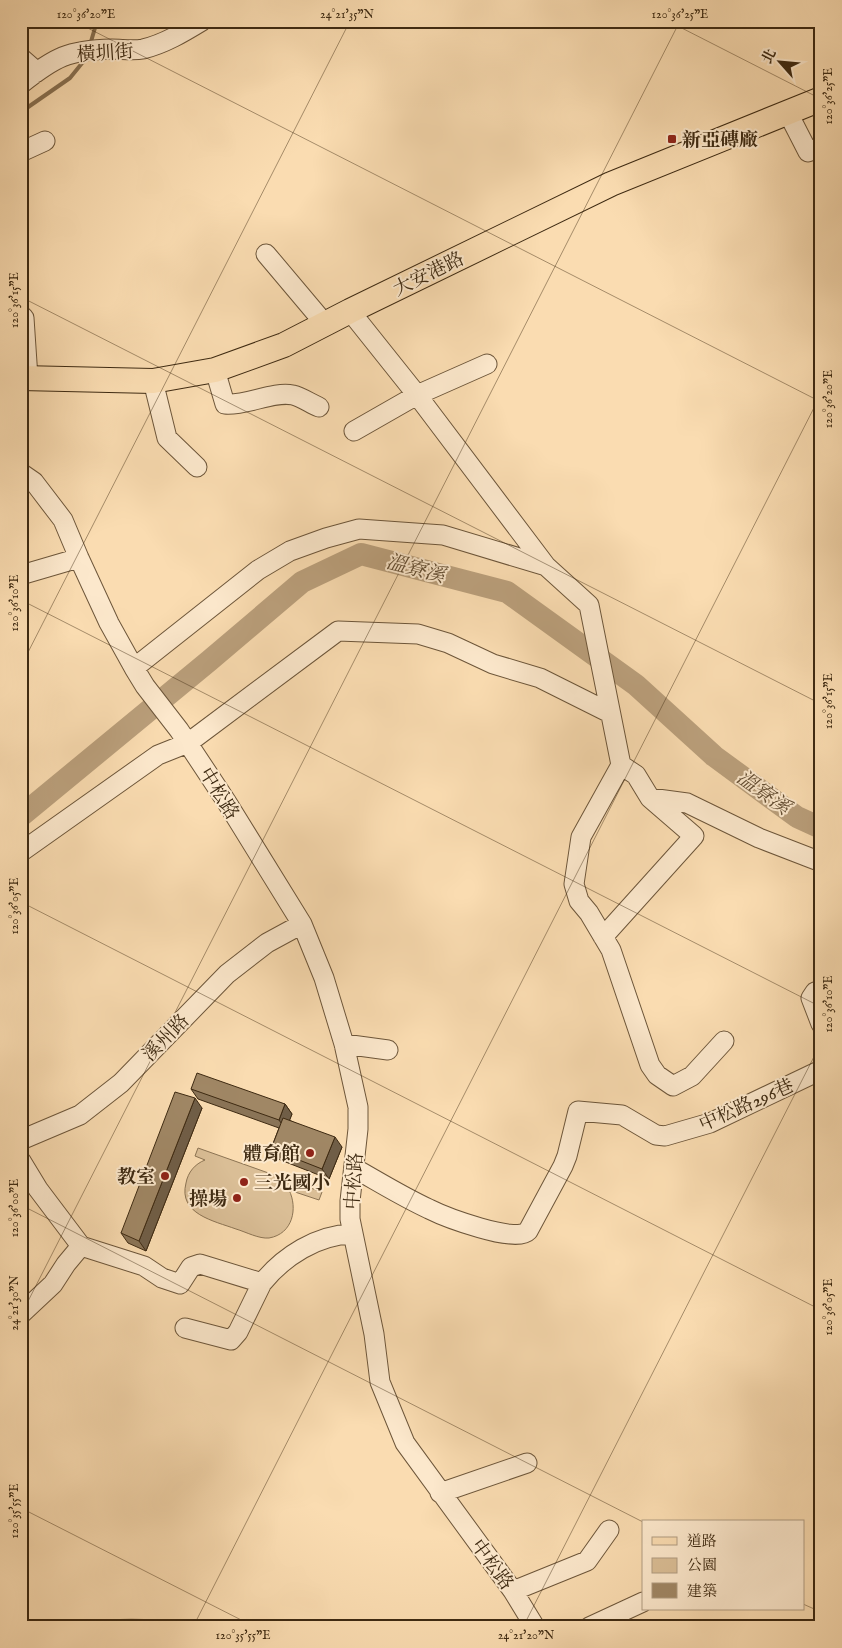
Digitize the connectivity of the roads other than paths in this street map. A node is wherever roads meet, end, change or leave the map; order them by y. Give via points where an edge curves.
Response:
1 (202, 21) edge
2 (21, 58) edge
3 (37, 72) junction
4 (21, 84) edge
5 (821, 99) edge
6 (788, 113) junction
7 (45, 141) dead end
8 (821, 147) edge
9 (21, 152) edge
10 (266, 254) dead end
11 (350, 310) junction
12 (21, 315) edge
13 (325, 324) junction
14 (487, 364) dead end
15 (215, 370) junction
16 (25, 378) edge
17 (153, 381) junction
18 (417, 395) junction
19 (319, 407) dead end
20 (354, 431) dead end
21 (197, 467) dead end
22 (21, 473) edge
23 (78, 558) junction
24 (546, 566) junction
25 (21, 575) edge
26 (134, 668) junction
27 (609, 705) junction
28 (183, 737) junction
29 (621, 766) junction
30 (650, 798) junction
31 (21, 852) edge
32 (821, 862) edge
33 (302, 924) junction
34 (604, 937) junction
35 (821, 990) edge
36 (821, 1024) edge
37 (724, 1041) dead end
38 (344, 1044) junction
39 (388, 1050) dead end
40 (821, 1070) edge
41 (21, 1140) edge
42 (21, 1161) edge
43 (354, 1168) junction
44 (352, 1234) junction
45 (81, 1246) junction
46 (262, 1283) junction
47 (21, 1314) edge
48 (185, 1328) dead end
49 (527, 1463) dead end
50 (440, 1494) junction
51 (609, 1530) dead end
52 (513, 1591) junction
53 (642, 1602) edge
54 (535, 1627) edge
55 (589, 1627) edge

1 - 3 street, 橫圳街 via 178,35 142,49 81,51 60,57
2 - 3 street
3 - 4 street, 橫圳街
5 - 6 main road, 大安港路
6 - 8 street via 808,152
6 - 11 main road, 大安港路 via 611,184
7 - 9 street
10 - 13 street
11 - 13 main road, 大安港路
11 - 18 street
12 - 16 street via 24,318
13 - 15 main road, 大安港路 via 284,345
14 - 18 street
15 - 17 main road, 大安港路
15 - 19 street via 225,404 293,395
16 - 17 main road, 大安港路
17 - 21 street via 167,438
18 - 20 street
18 - 24 street
22 - 23 street via 34,482 63,520
23 - 25 street
23 - 26 street
24 - 26 street via 443,535 359,529 290,551 258,570
24 - 27 street via 589,605
26 - 28 street, 中松路
27 - 28 street via 493,664 448,642 418,634 338,631
27 - 29 street
28 - 31 street
28 - 33 street, 中松路
29 - 30 street via 636,775
29 - 34 street via 581,837 574,884 579,901
30 - 32 street via 687,803 759,838
30 - 34 street via 694,836
33 - 38 street, 中松路 via 324,978
33 - 41 street, 溪州路 via 267,943 227,974 120,1083 80,1115
34 - 37 street via 656,1075 674,1086 692,1076
35 - 36 street via 811,998
38 - 39 street
38 - 43 street, 中松路 via 358,1107
40 - 43 street, 中松路296巷 via 710,1123 665,1136 656,1135 622,1115 578,1111 563,1166 528,1231 522,1235 496,1233 445,1216
42 - 45 street
43 - 44 street, 中松路 via 350,1201
44 - 46 street via 338,1234 298,1250
44 - 50 street, 中松路 via 374,1334 380,1382 405,1443
45 - 46 street via 144,1266 162,1278 180,1284 191,1267 200,1264
45 - 47 street via 53,1284
46 - 48 street via 231,1340
49 - 50 street
50 - 52 street, 中松路
51 - 52 street via 587,1561
52 - 54 street, 中松路
53 - 55 street

